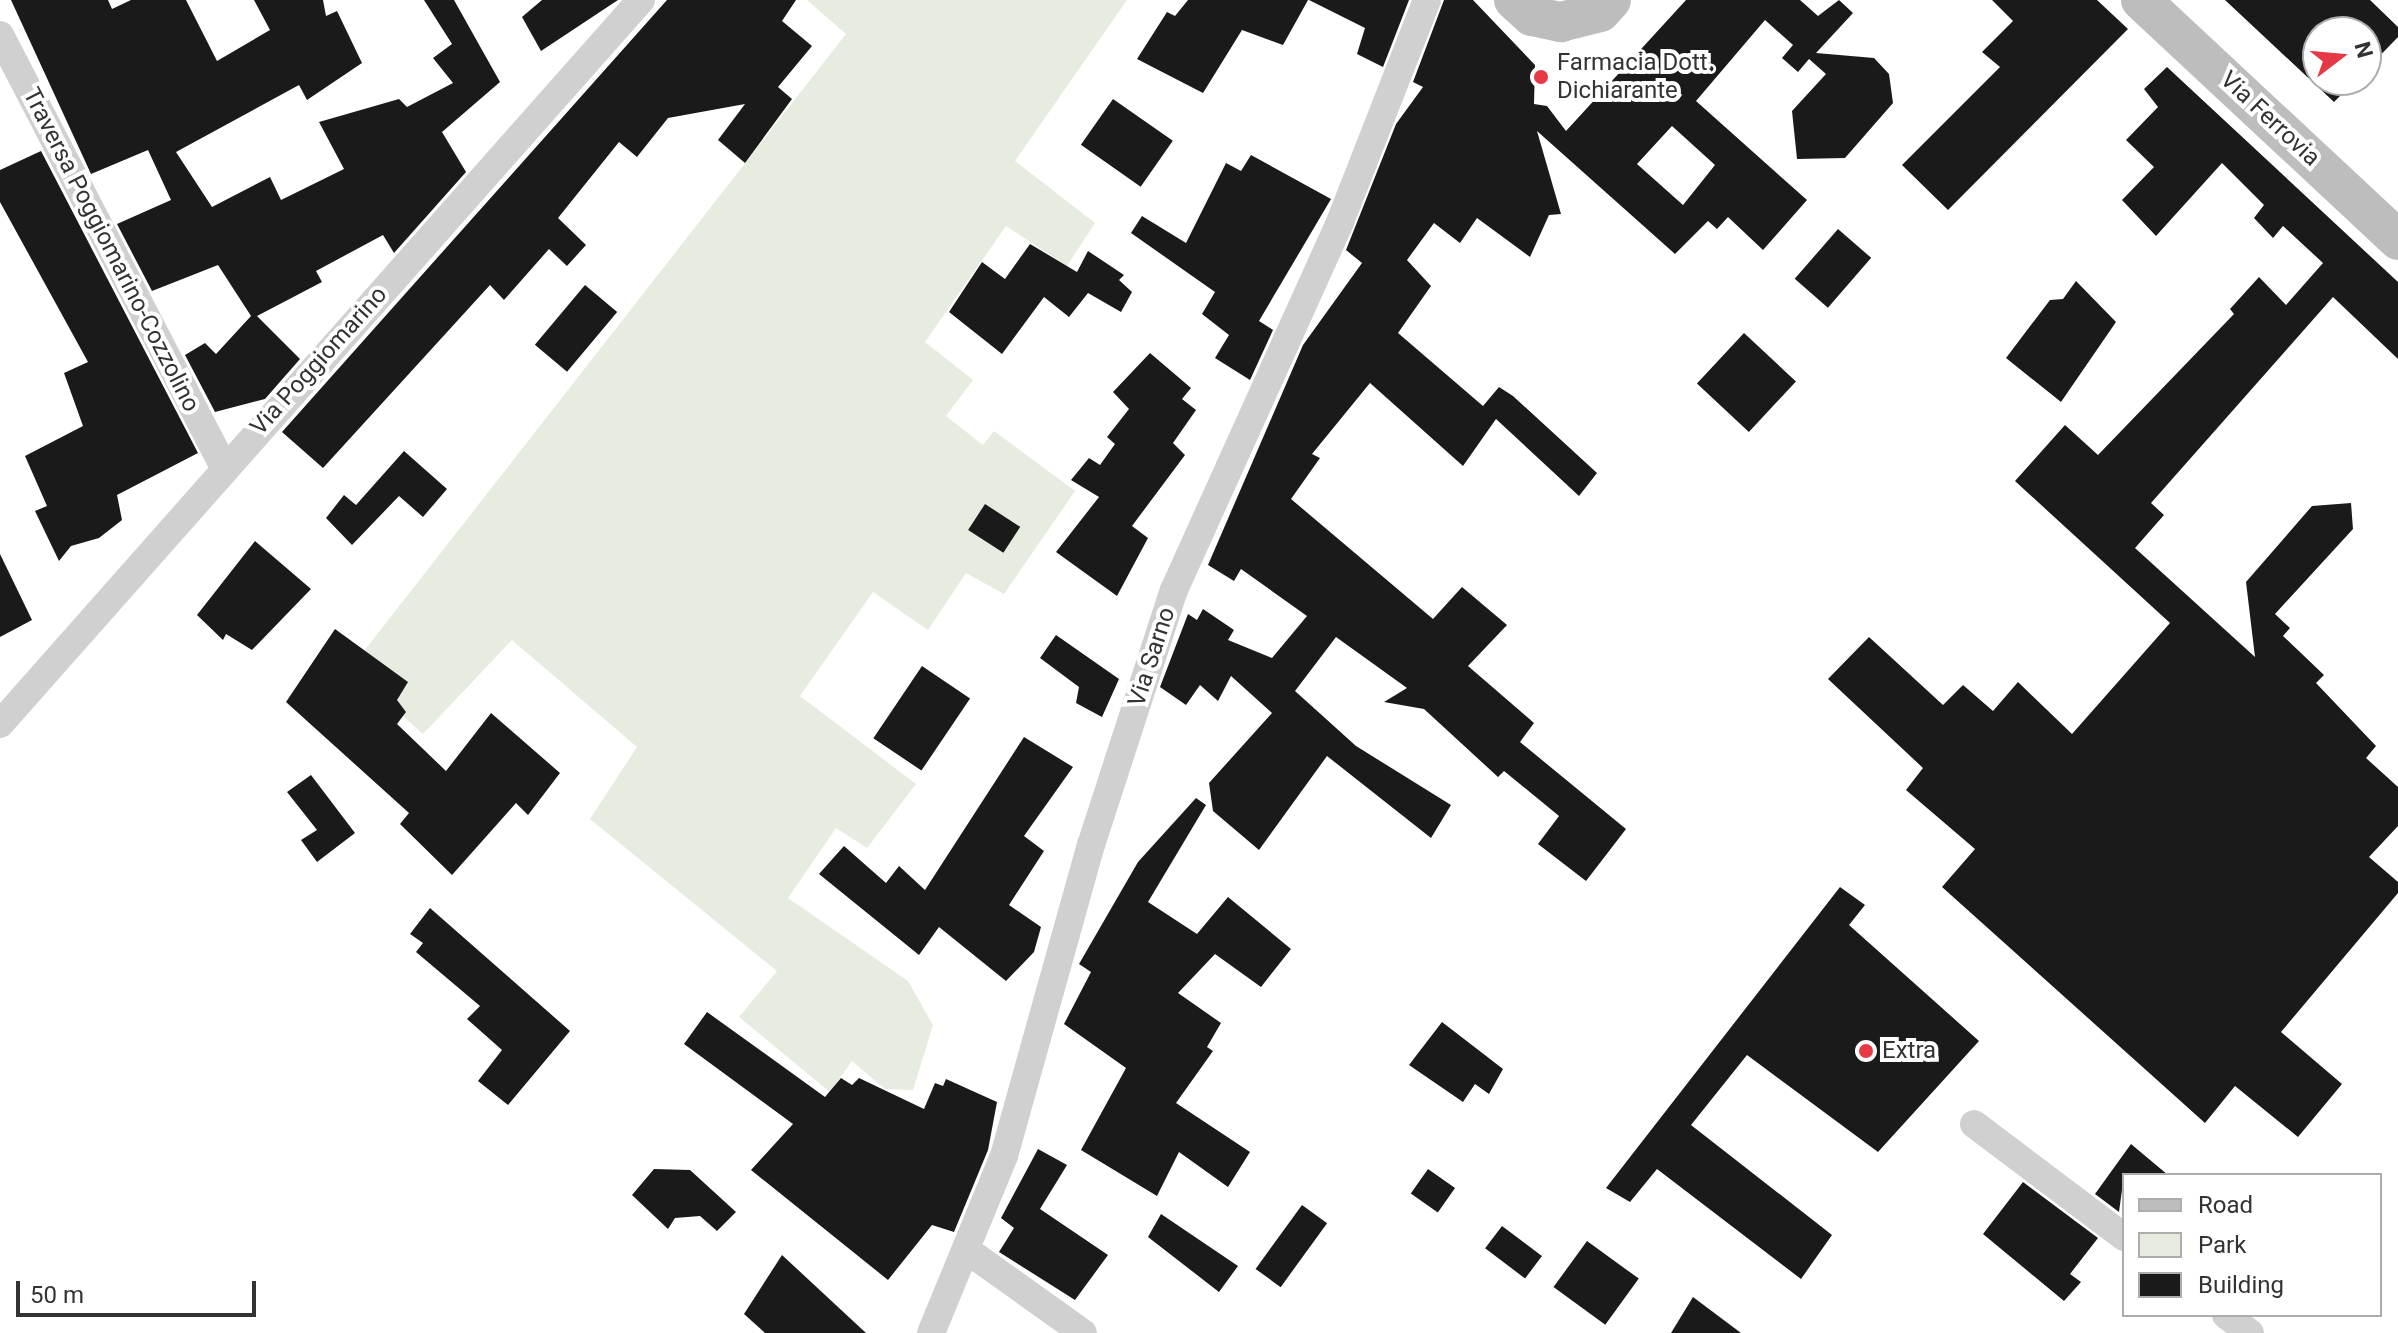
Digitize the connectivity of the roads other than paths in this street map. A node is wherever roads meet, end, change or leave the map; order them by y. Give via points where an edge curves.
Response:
1 (641, 0) edge
2 (1427, 0) edge
3 (1514, 0) edge
4 (1611, 0) edge
5 (2141, 0) edge
6 (0, 35) edge
7 (2398, 240) edge
8 (223, 465) junction
9 (0, 724) edge
10 (1974, 1124) dead end
11 (2122, 1235) edge
12 (968, 1251) junction
13 (2229, 1317) edge
14 (931, 1333) edge
15 (1083, 1333) edge
16 (2250, 1333) edge

1 - 8 street, Via Poggiomarino
2 - 12 street, Via Sarno via 1340,222 1174,590 1091,845 1013,1128
3 - 4 main road via 1532,16 1561,22 1600,12
5 - 7 main road, Via Ferrovia
6 - 8 street, Traversa Poggiomarino-Cozzolino
8 - 9 street, Via Poggiomarino
10 - 11 street
12 - 14 street, Via Sarno
12 - 15 street
13 - 16 street

